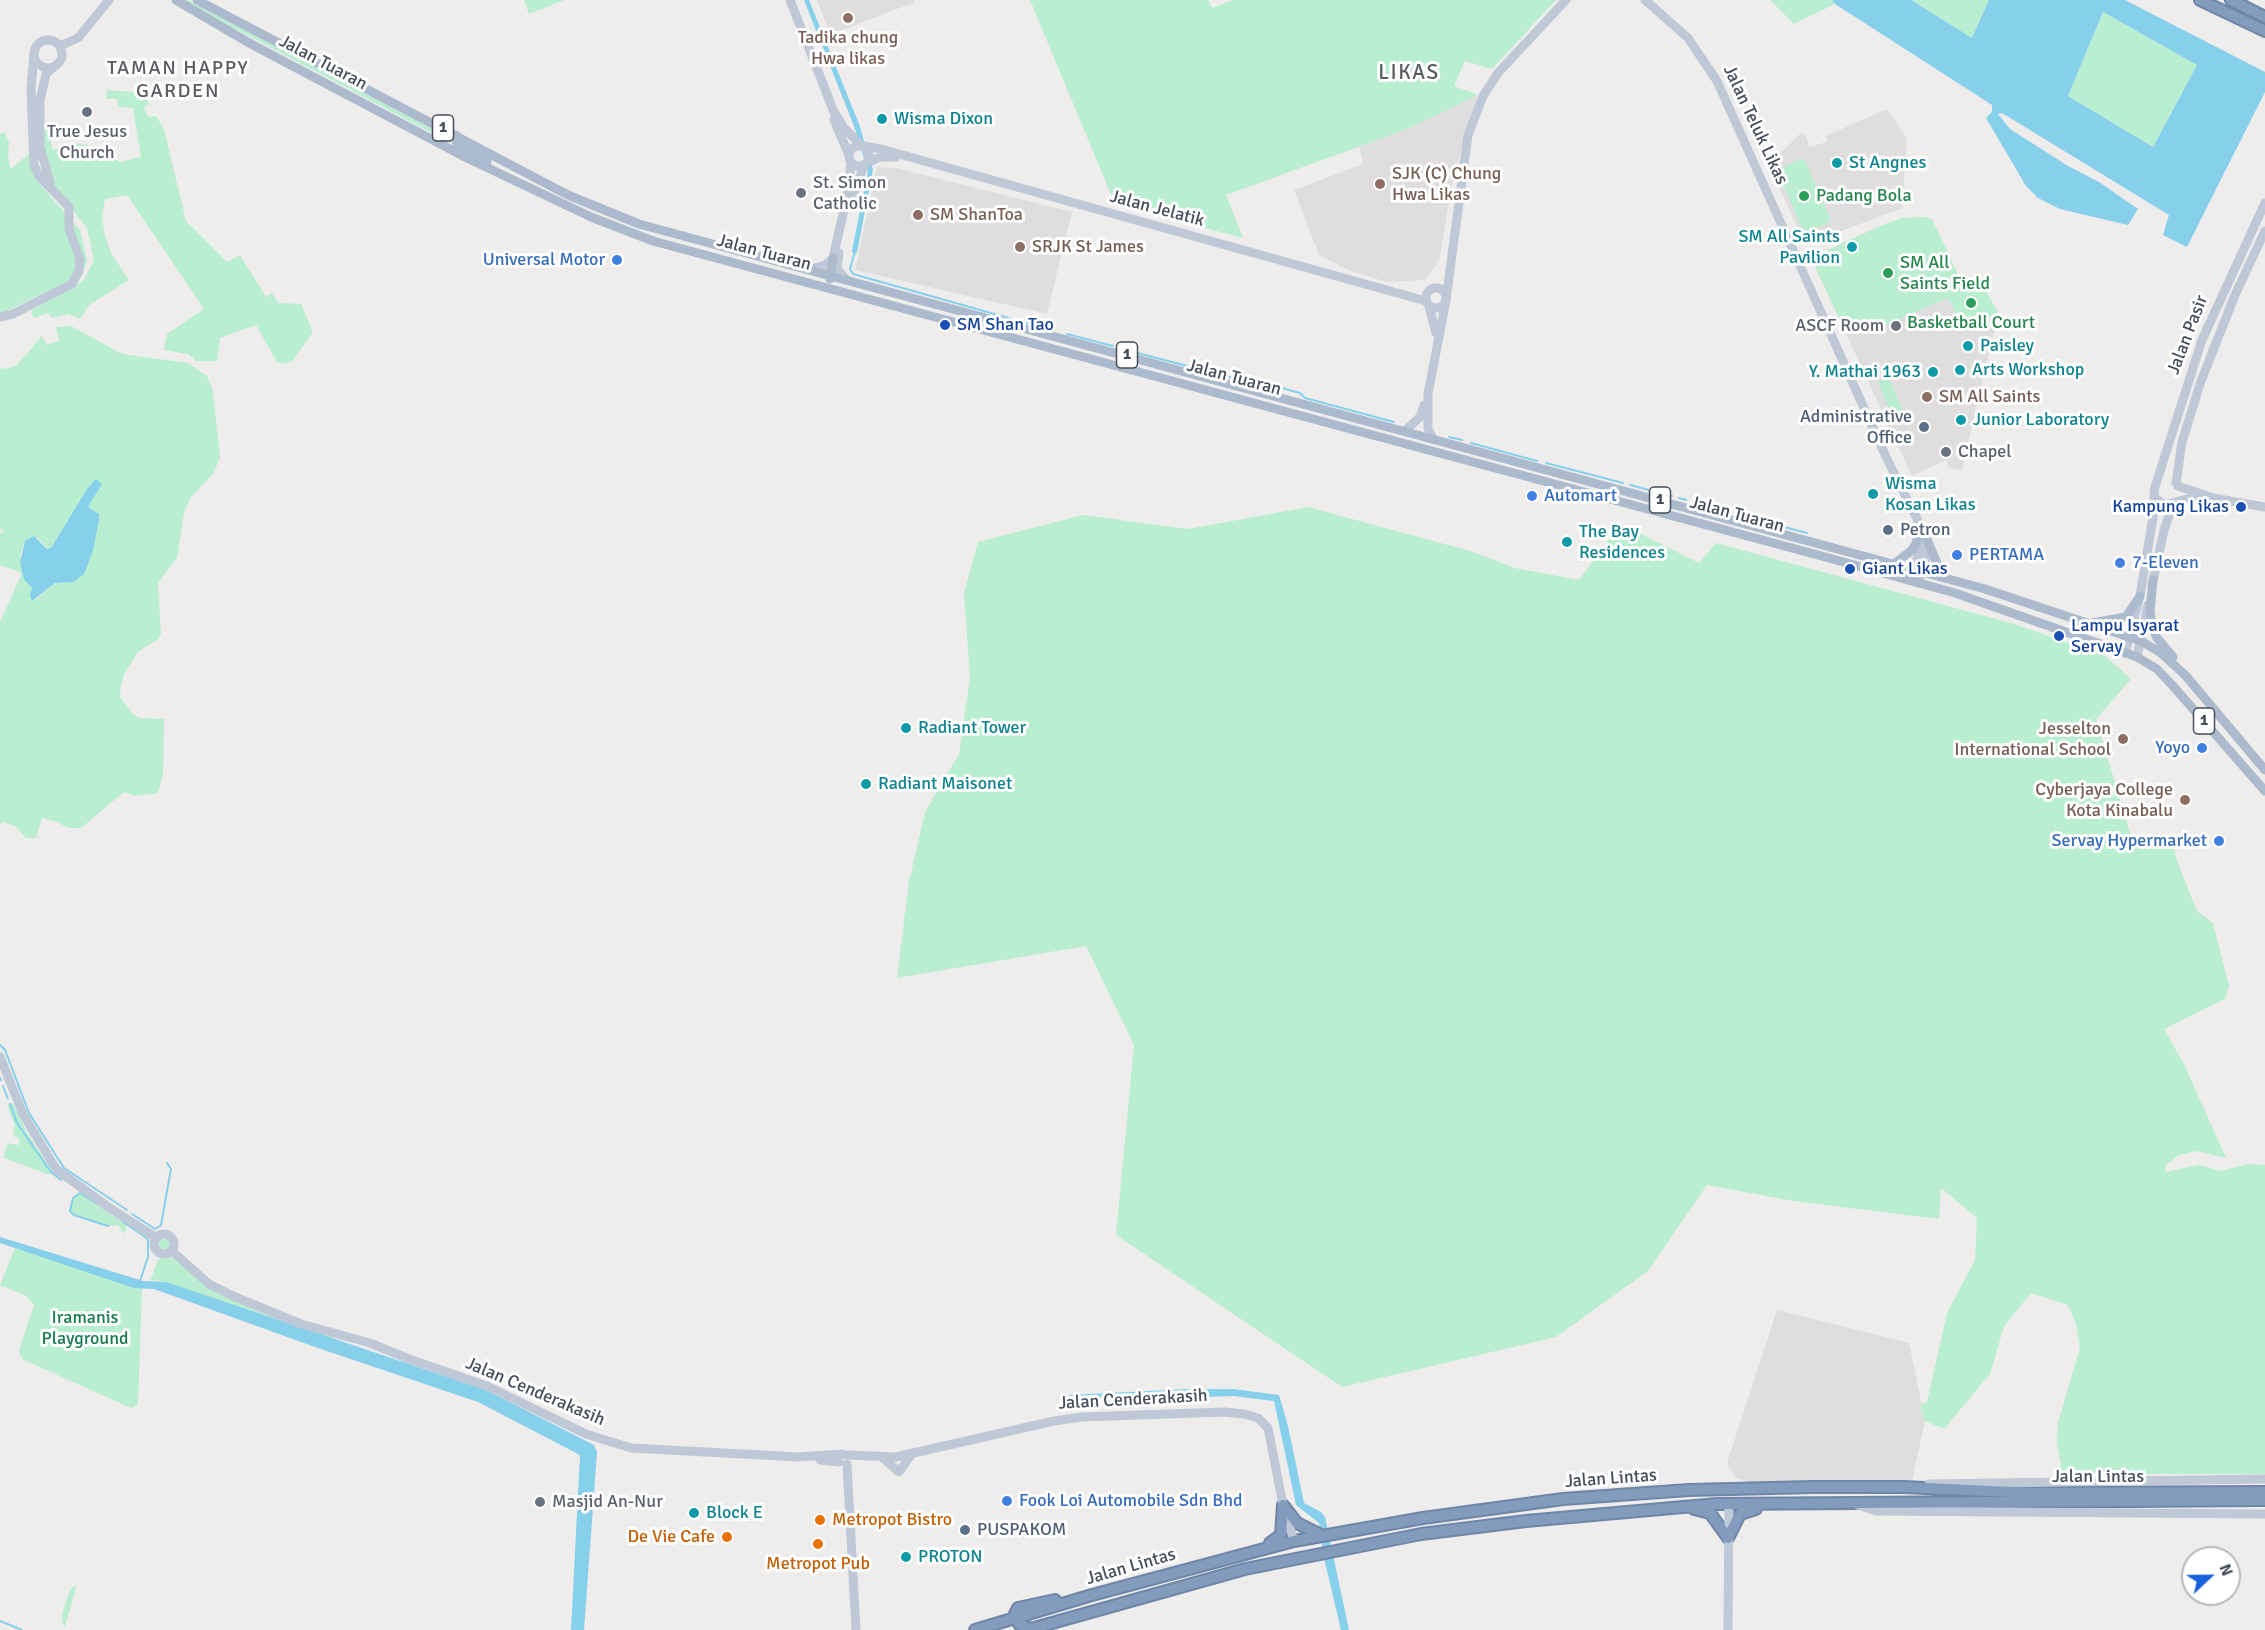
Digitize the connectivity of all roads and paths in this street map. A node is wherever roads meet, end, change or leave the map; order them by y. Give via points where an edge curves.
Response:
1 (110, 0) edge
2 (176, 0) edge
3 (197, 0) edge
4 (790, 0) edge
5 (1566, 0) edge
6 (1645, 0) edge
7 (2200, 0) edge
8 (2231, 0) edge
9 (2243, 6) junction
10 (2265, 10) edge
11 (2265, 17) edge
12 (2265, 31) edge
13 (60, 46) junction
14 (34, 54) junction
15 (56, 65) junction
16 (834, 112) junction
17 (456, 135) junction
18 (862, 146) junction
19 (905, 157) junction
20 (37, 158) junction
21 (850, 158) junction
22 (866, 164) junction
23 (482, 165) junction
24 (2265, 203) edge
25 (2265, 231) edge
26 (833, 258) junction
27 (1449, 268) junction
28 (810, 269) junction
29 (829, 275) junction
30 (848, 280) junction
31 (1429, 297) junction
32 (1446, 300) junction
33 (895, 305) junction
34 (0, 317) edge
35 (1436, 339) junction
36 (1123, 354) junction
37 (1156, 375) junction
38 (1428, 394) junction
39 (1406, 430) junction
40 (1432, 437) junction
41 (1430, 448) junction
42 (2177, 485) junction
43 (2155, 490) junction
44 (2213, 498) junction
45 (2174, 502) junction
46 (2265, 507) edge
47 (1758, 527) junction
48 (1921, 534) junction
49 (1755, 537) junction
50 (1894, 564) junction
51 (1918, 570) junction
52 (1947, 579) junction
53 (1908, 580) junction
54 (2153, 580) junction
55 (1918, 583) junction
56 (2140, 596) junction
57 (2090, 623) junction
58 (2129, 637) junction
59 (2141, 641) junction
60 (2125, 653) junction
61 (2137, 657) junction
62 (2186, 676) junction
63 (2265, 770) edge
64 (2265, 791) edge
65 (0, 1057) edge
66 (158, 1238) junction
67 (172, 1251) junction
68 (912, 1454) junction
69 (879, 1458) junction
70 (844, 1460) junction
71 (2265, 1479) edge
72 (1903, 1487) junction
73 (1661, 1491) junction
74 (2265, 1492) edge
75 (2210, 1498) junction
76 (2265, 1500) edge
77 (1776, 1503) junction
78 (1852, 1503) junction
79 (1283, 1505) junction
80 (1729, 1505) junction
81 (1677, 1506) junction
82 (2265, 1514) edge
83 (1325, 1535) junction
84 (1728, 1538) junction
85 (1294, 1541) junction
86 (1236, 1556) junction
87 (1280, 1562) junction
88 (1016, 1618) junction
89 (856, 1630) edge
90 (975, 1630) edge
91 (1029, 1630) edge
92 (1728, 1630) edge

1 - 13 street via 78,38
2 - 23 main road, Jalan Tuaran / 1 via 251,44
3 - 17 main road, Jalan Tuaran / 1
4 - 16 street
5 - 27 street via 1498,73 1480,105 1465,149
6 - 48 street, Jalan Teluk Likas via 1688,38 1714,74
7 - 12 highway
8 - 9 highway
9 - 10 highway
9 - 11 highway
13 - 14 street via 45,40 37,45
13 - 15 street via 62,58
14 - 15 street via 36,62 44,68
14 - 20 street via 31,78
15 - 20 street via 42,84
16 - 18 street
16 - 21 street
17 - 23 main road via 457,143 487,159 487,164
17 - 28 main road, Jalan Tuaran / 1 via 568,195 619,216 665,232
18 - 19 street, Jalan Jelatik
18 - 21 street via 853,148
18 - 22 street via 869,154
19 - 22 street, Jalan Jelatik via 884,157
19 - 31 street, Jalan Jelatik via 1401,294
20 - 34 street via 71,213 69,229 80,259 77,279
21 - 22 street via 858,166
21 - 26 street via 848,192
22 - 30 street via 852,197 837,258 839,273
23 - 33 main road, Jalan Tuaran / 1 via 591,217 653,241
24 - 43 street, Jalan Pasir via 2202,340
25 - 42 street, Jalan Pasir via 2201,381 2182,442
26 - 28 street via 824,266
26 - 29 main road
27 - 31 street
27 - 32 street
28 - 29 main road, Jalan Tuaran / 1
29 - 30 main road, Jalan Tuaran / 1
29 - 33 main road via 835,284
30 - 36 main road, Jalan Tuaran / 1
31 - 32 street via 1443,291
31 - 32 street, Jalan Jelatik via 1441,308
31 - 35 street
32 - 35 street
33 - 37 main road, Jalan Tuaran / 1
35 - 38 street
36 - 37 main road via 1151,368
36 - 39 main road, Jalan Tuaran / 1
37 - 41 main road, Jalan Tuaran / 1
38 - 39 street via 1422,414
38 - 40 street via 1428,428
39 - 40 main road, Jalan Tuaran / 1
39 - 41 main road via 1410,439
40 - 47 main road, Jalan Tuaran / 1
41 - 49 main road, Jalan Tuaran / 1
42 - 43 street via 2163,480
42 - 44 street
42 - 45 street via 2179,494
43 - 45 street via 2161,504
43 - 56 street, Jalan Pasir
44 - 45 street
44 - 46 street
45 - 54 street
47 - 49 main road
47 - 50 main road, Jalan Tuaran / 1
48 - 50 main road via 1912,550
48 - 51 street via 1928,553
48 - 52 main road
49 - 53 main road, Jalan Tuaran / 1
50 - 51 main road, Jalan Tuaran / 1
51 - 52 main road, Jalan Tuaran / 1
51 - 53 street
51 - 55 street
52 - 57 main road, Jalan Tuaran / 1
53 - 55 main road, Jalan Tuaran / 1
54 - 59 street
54 - 62 main road via 2152,627
55 - 60 main road, Jalan Tuaran / 1
56 - 57 main road via 2126,617
56 - 58 street, Jalan Pasir
57 - 58 main road, Jalan Tuaran / 1
58 - 59 main road, Jalan Tuaran / 1
58 - 60 street, Jalan Pasir
59 - 61 street
59 - 62 main road, Jalan Tuaran / 1
60 - 61 main road, Jalan Tuaran / 1
61 - 64 main road, Jalan Tuaran / 1 via 2157,669
62 - 63 main road, Jalan Tuaran / 1
65 - 66 street via 22,1114 57,1169
66 - 67 street via 171,1237
66 - 67 street via 155,1246 159,1252
67 - 70 street, Jalan Cenderakasih via 204,1281 233,1296 301,1324 364,1341 488,1386 586,1434 631,1448
68 - 69 street, Jalan Cenderakasih
68 - 69 street via 898,1472
68 - 79 street, Jalan Cenderakasih via 1073,1418 1234,1412 1258,1418 1268,1428
69 - 70 street, Jalan Cenderakasih
70 - 89 street
71 - 72 street via 1958,1482
72 - 73 highway, Jalan Lintas
72 - 75 highway, Jalan Lintas
73 - 80 highway via 1713,1493 1725,1498
73 - 83 highway, Jalan Lintas via 1544,1501
74 - 75 highway, Jalan Lintas
75 - 76 highway, Jalan Lintas
75 - 78 highway, Jalan Lintas
77 - 78 highway, Jalan Lintas
77 - 80 highway, Jalan Lintas
77 - 84 highway via 1744,1511
78 - 82 street via 1876,1511
79 - 83 highway via 1306,1530
79 - 85 street, Jalan Cenderakasih
79 - 86 highway via 1283,1530 1279,1538
80 - 81 highway, Jalan Lintas
80 - 84 street
81 - 84 highway via 1710,1513
81 - 87 highway, Jalan Lintas via 1421,1534
83 - 85 highway, Jalan Lintas
84 - 92 street
85 - 86 highway, Jalan Lintas
85 - 87 highway via 1289,1554
86 - 88 highway, Jalan Lintas via 1092,1594 1024,1605 1016,1610
87 - 91 highway, Jalan Lintas via 1211,1577
88 - 90 highway
88 - 91 highway

